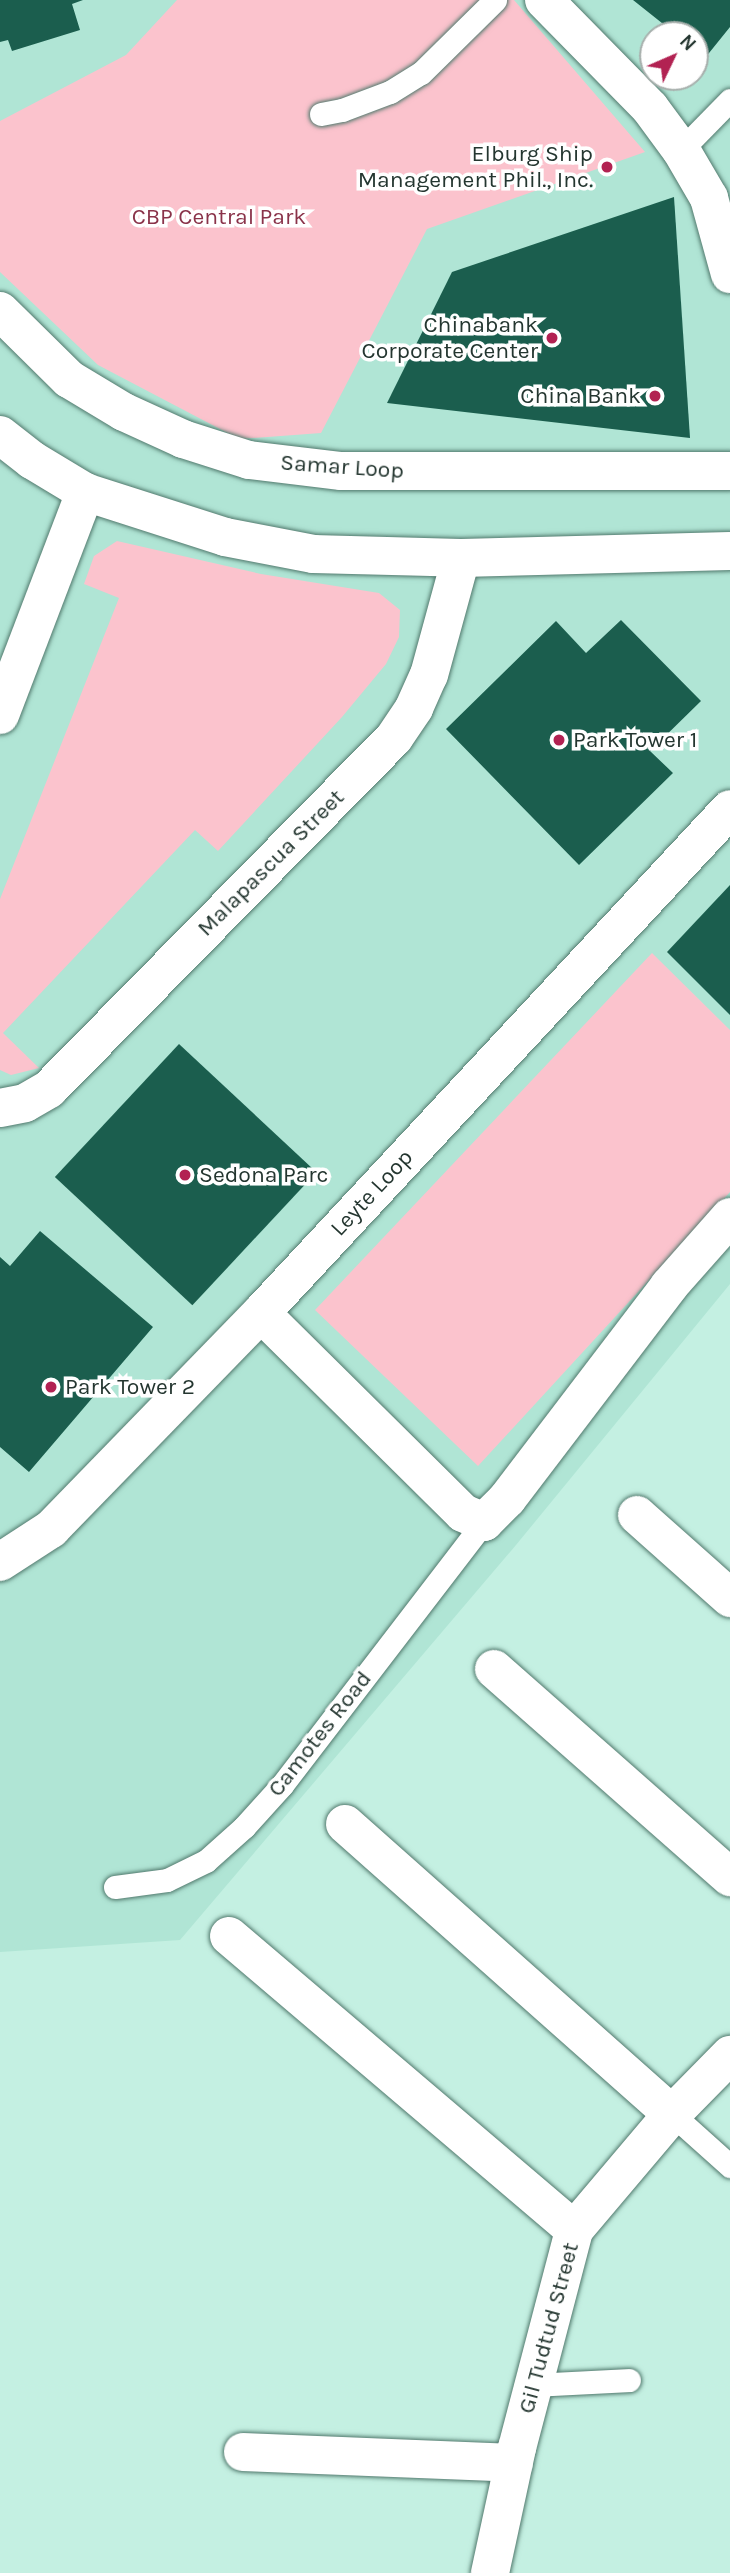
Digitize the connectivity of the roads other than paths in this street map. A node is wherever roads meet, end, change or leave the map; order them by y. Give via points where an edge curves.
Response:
1 (495, 0) edge
2 (544, 0) edge
3 (730, 100) edge
4 (321, 114) dead end
5 (681, 150) junction
6 (725, 226) edge
7 (730, 274) edge
8 (0, 311) edge
9 (0, 435) edge
10 (730, 471) edge
11 (85, 492) junction
12 (730, 551) edge
13 (461, 558) junction
14 (0, 715) edge
15 (730, 809) edge
16 (13, 1105) edge
17 (0, 1136) edge
18 (730, 1217) edge
19 (261, 1313) junction
20 (637, 1515) dead end
21 (484, 1522) junction
22 (0, 1562) edge
23 (730, 1598) edge
24 (494, 1669) dead end
25 (345, 1824) dead end
26 (730, 1877) edge
27 (115, 1887) dead end
28 (229, 1936) dead end
29 (730, 2054) edge
30 (672, 2114) junction
31 (730, 2166) edge
32 (574, 2231) junction
33 (629, 2381) dead end
34 (534, 2385) junction
35 (243, 2452) dead end
36 (514, 2463) junction
37 (490, 2573) edge

1 - 4 lane via 421,73 390,92
2 - 5 street via 650,108
3 - 5 lane
5 - 6 street
6 - 7 street
8 - 10 street, Samar Loop via 69,379 124,412 183,439 248,460 341,471
9 - 11 street
11 - 13 street via 225,537 313,554
11 - 14 street
12 - 13 street
13 - 16 street, Malapascua Street via 429,675 394,738 49,1089
15 - 19 street, Leyte Loop
16 - 17 street
18 - 21 street, Camotes Road via 669,1286 507,1499
19 - 21 street via 463,1513
19 - 22 street, Leyte Loop via 51,1529
20 - 23 street
21 - 27 lane, Camotes Road via 282,1785 244,1827 206,1861 167,1880
24 - 26 street
25 - 30 street
28 - 32 street
29 - 30 street, Gil Tudtud Street
30 - 31 lane
30 - 32 street, Gil Tudtud Street
32 - 34 street, Gil Tudtud Street
33 - 34 lane
34 - 36 street, Gil Tudtud Street
35 - 36 street
36 - 37 street, Gil Tudtud Street

